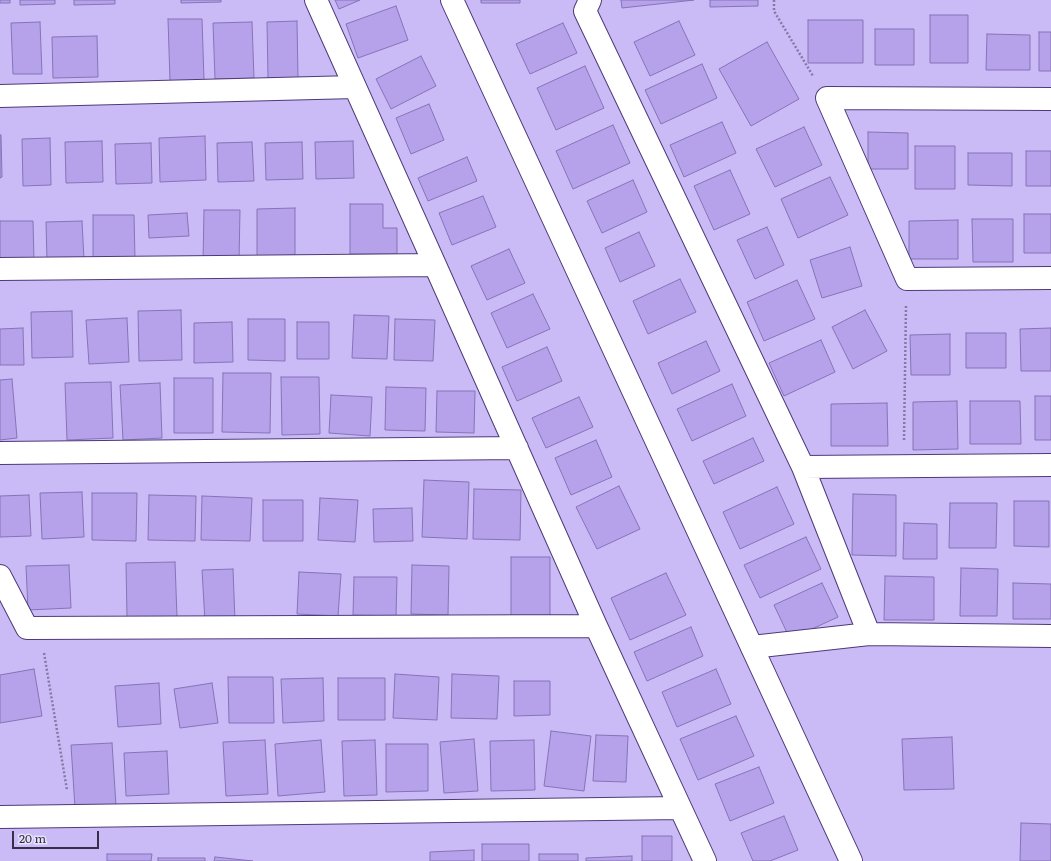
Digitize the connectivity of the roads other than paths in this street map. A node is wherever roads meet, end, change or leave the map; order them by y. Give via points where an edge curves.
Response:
1 (316, 0) edge
2 (452, 0) edge
3 (590, 0) edge
4 (355, 87) junction
5 (0, 96) edge
6 (1051, 99) edge
7 (436, 265) junction
8 (0, 269) edge
9 (1051, 278) edge
10 (517, 448) junction
11 (0, 453) edge
12 (1051, 465) edge
13 (803, 467) junction
14 (0, 576) edge
15 (596, 626) junction
16 (869, 634) junction
17 (1051, 636) edge
18 (752, 647) junction
19 (680, 808) junction
20 (0, 817) edge
21 (705, 861) edge
22 (851, 861) edge

1 - 4 street
2 - 18 street
3 - 13 street via 585,11
4 - 5 street
4 - 7 street
6 - 9 street via 827,98 907,279
7 - 8 street
7 - 10 street
10 - 11 street
10 - 15 street
12 - 13 street
13 - 16 street
14 - 15 street via 27,628
15 - 19 street
16 - 17 street
16 - 18 street
18 - 22 street
19 - 20 street
19 - 21 street

